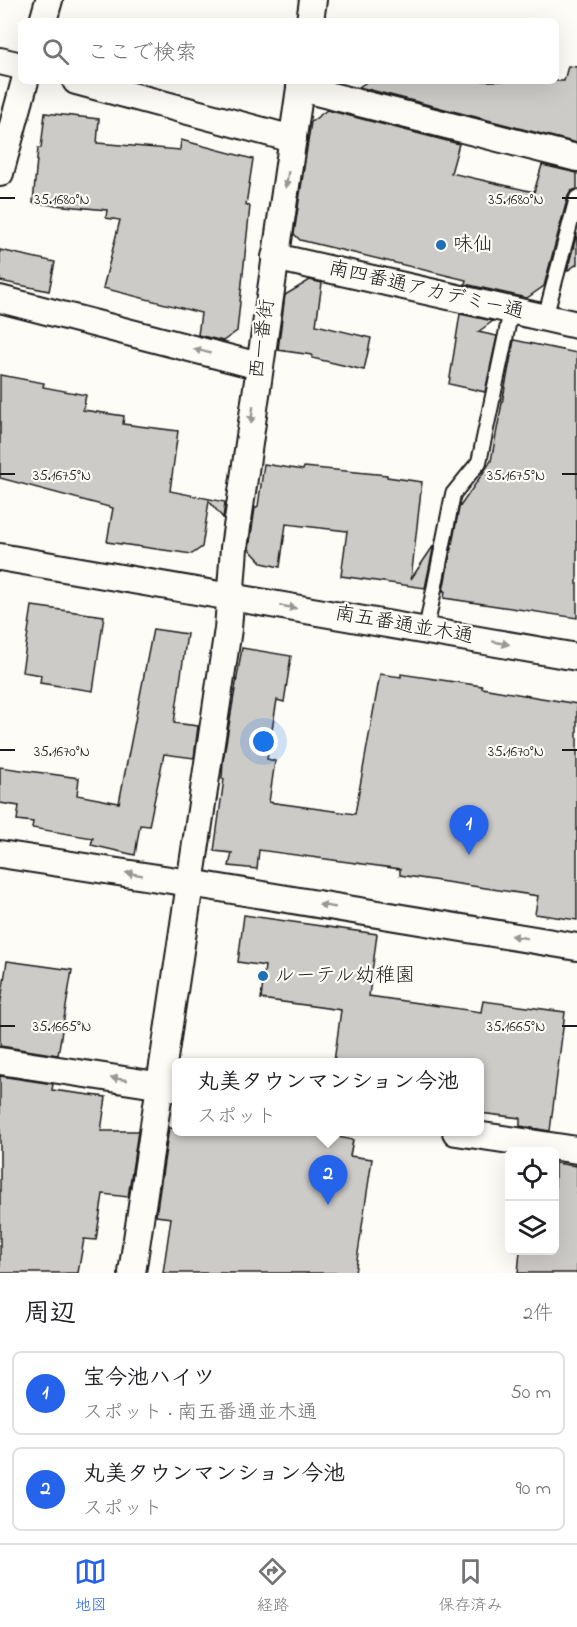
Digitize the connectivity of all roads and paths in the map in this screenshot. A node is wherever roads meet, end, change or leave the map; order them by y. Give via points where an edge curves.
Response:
1 (49, 0) edge
2 (313, 0) edge
3 (44, 18) edge
4 (310, 18) edge
5 (0, 61) edge
6 (18, 65) edge
7 (24, 84) edge
8 (87, 84) edge
9 (301, 84) edge
10 (293, 139) junction
11 (577, 158) edge
12 (0, 173) edge
13 (577, 198) edge
14 (275, 257) junction
15 (0, 299) edge
16 (511, 311) junction
17 (545, 318) junction
18 (577, 325) edge
19 (259, 366) junction
20 (0, 557) edge
21 (231, 597) junction
22 (426, 630) junction
23 (577, 657) edge
24 (0, 854) edge
25 (190, 883) junction
26 (577, 947) edge
27 (0, 1061) edge
28 (169, 1087) edge
29 (484, 1135) edge
30 (577, 1150) edge
31 (132, 1273) edge

1 - 3 street
2 - 4 street
5 - 6 street
7 - 12 street
8 - 10 street
9 - 10 street, 西一番街
9 - 11 street
10 -> 14 street, 西一番街
13 - 17 lane
14 - 16 street, 南四番通アカデミー通
14 - 19 street, 西一番街
19 -> 15 street
16 - 17 street, 南四番通アカデミー通
16 - 22 lane via 479,462 453,494
17 - 18 street, 南四番通アカデミー通
19 -> 21 street, 西一番街
20 - 21 street, 南五番通並木通
21 -> 22 street, 南五番通並木通
21 - 25 street, 西一番街
22 -> 23 street, 南五番通並木通
25 -> 24 street
26 -> 25 street
25 - 28 street, 西一番街
28 -> 27 street
28 - 31 street, 西一番街
29 - 30 street

